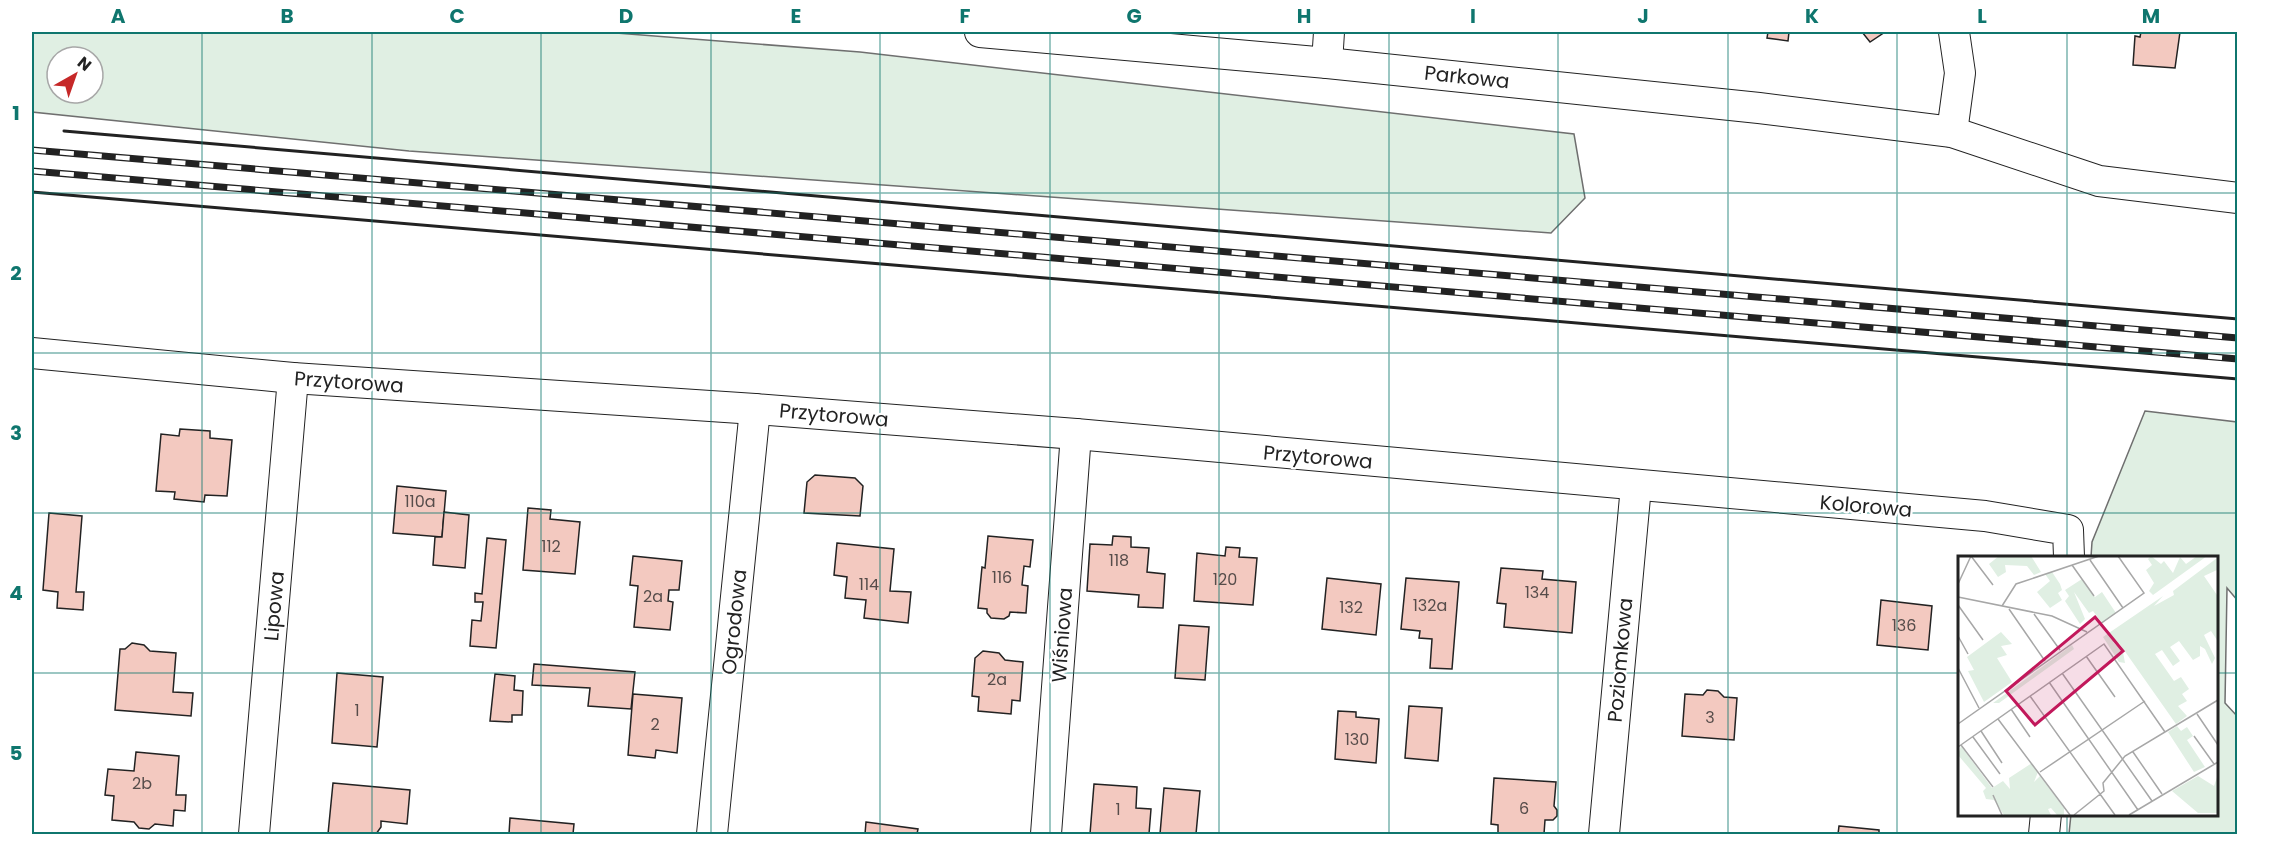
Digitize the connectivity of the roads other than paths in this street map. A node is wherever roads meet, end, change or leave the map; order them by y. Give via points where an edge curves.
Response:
1 (980, 32) edge
2 (1329, 32) edge
3 (1954, 32) edge
4 (1327, 63) junction
5 (1952, 132) junction
6 (2238, 198) edge
7 (32, 352) edge
8 (293, 378) junction
9 (755, 409) junction
10 (1076, 434) junction
11 (1636, 486) junction
12 (2069, 556) edge
13 (2046, 815) edge
14 (254, 834) edge
15 (712, 834) edge
16 (1046, 834) edge
17 (1604, 834) edge
18 (2044, 834) edge

1 - 4 street, Parkowa
2 - 4 street
3 - 5 street via 1960,73
4 - 5 street, Parkowa
5 - 6 street, Parkowa via 2099,181
7 - 8 street, Przytorowa
8 - 9 street, Przytorowa
8 - 14 street, Lipowa
9 - 10 street, Przytorowa
9 - 15 street, Ogrodowa
10 - 11 street, Przytorowa
10 - 16 street, Wiśniowa
11 - 12 street, Kolorowa via 1995,518 2068,530
11 - 17 street, Poziomkowa
13 - 18 street

